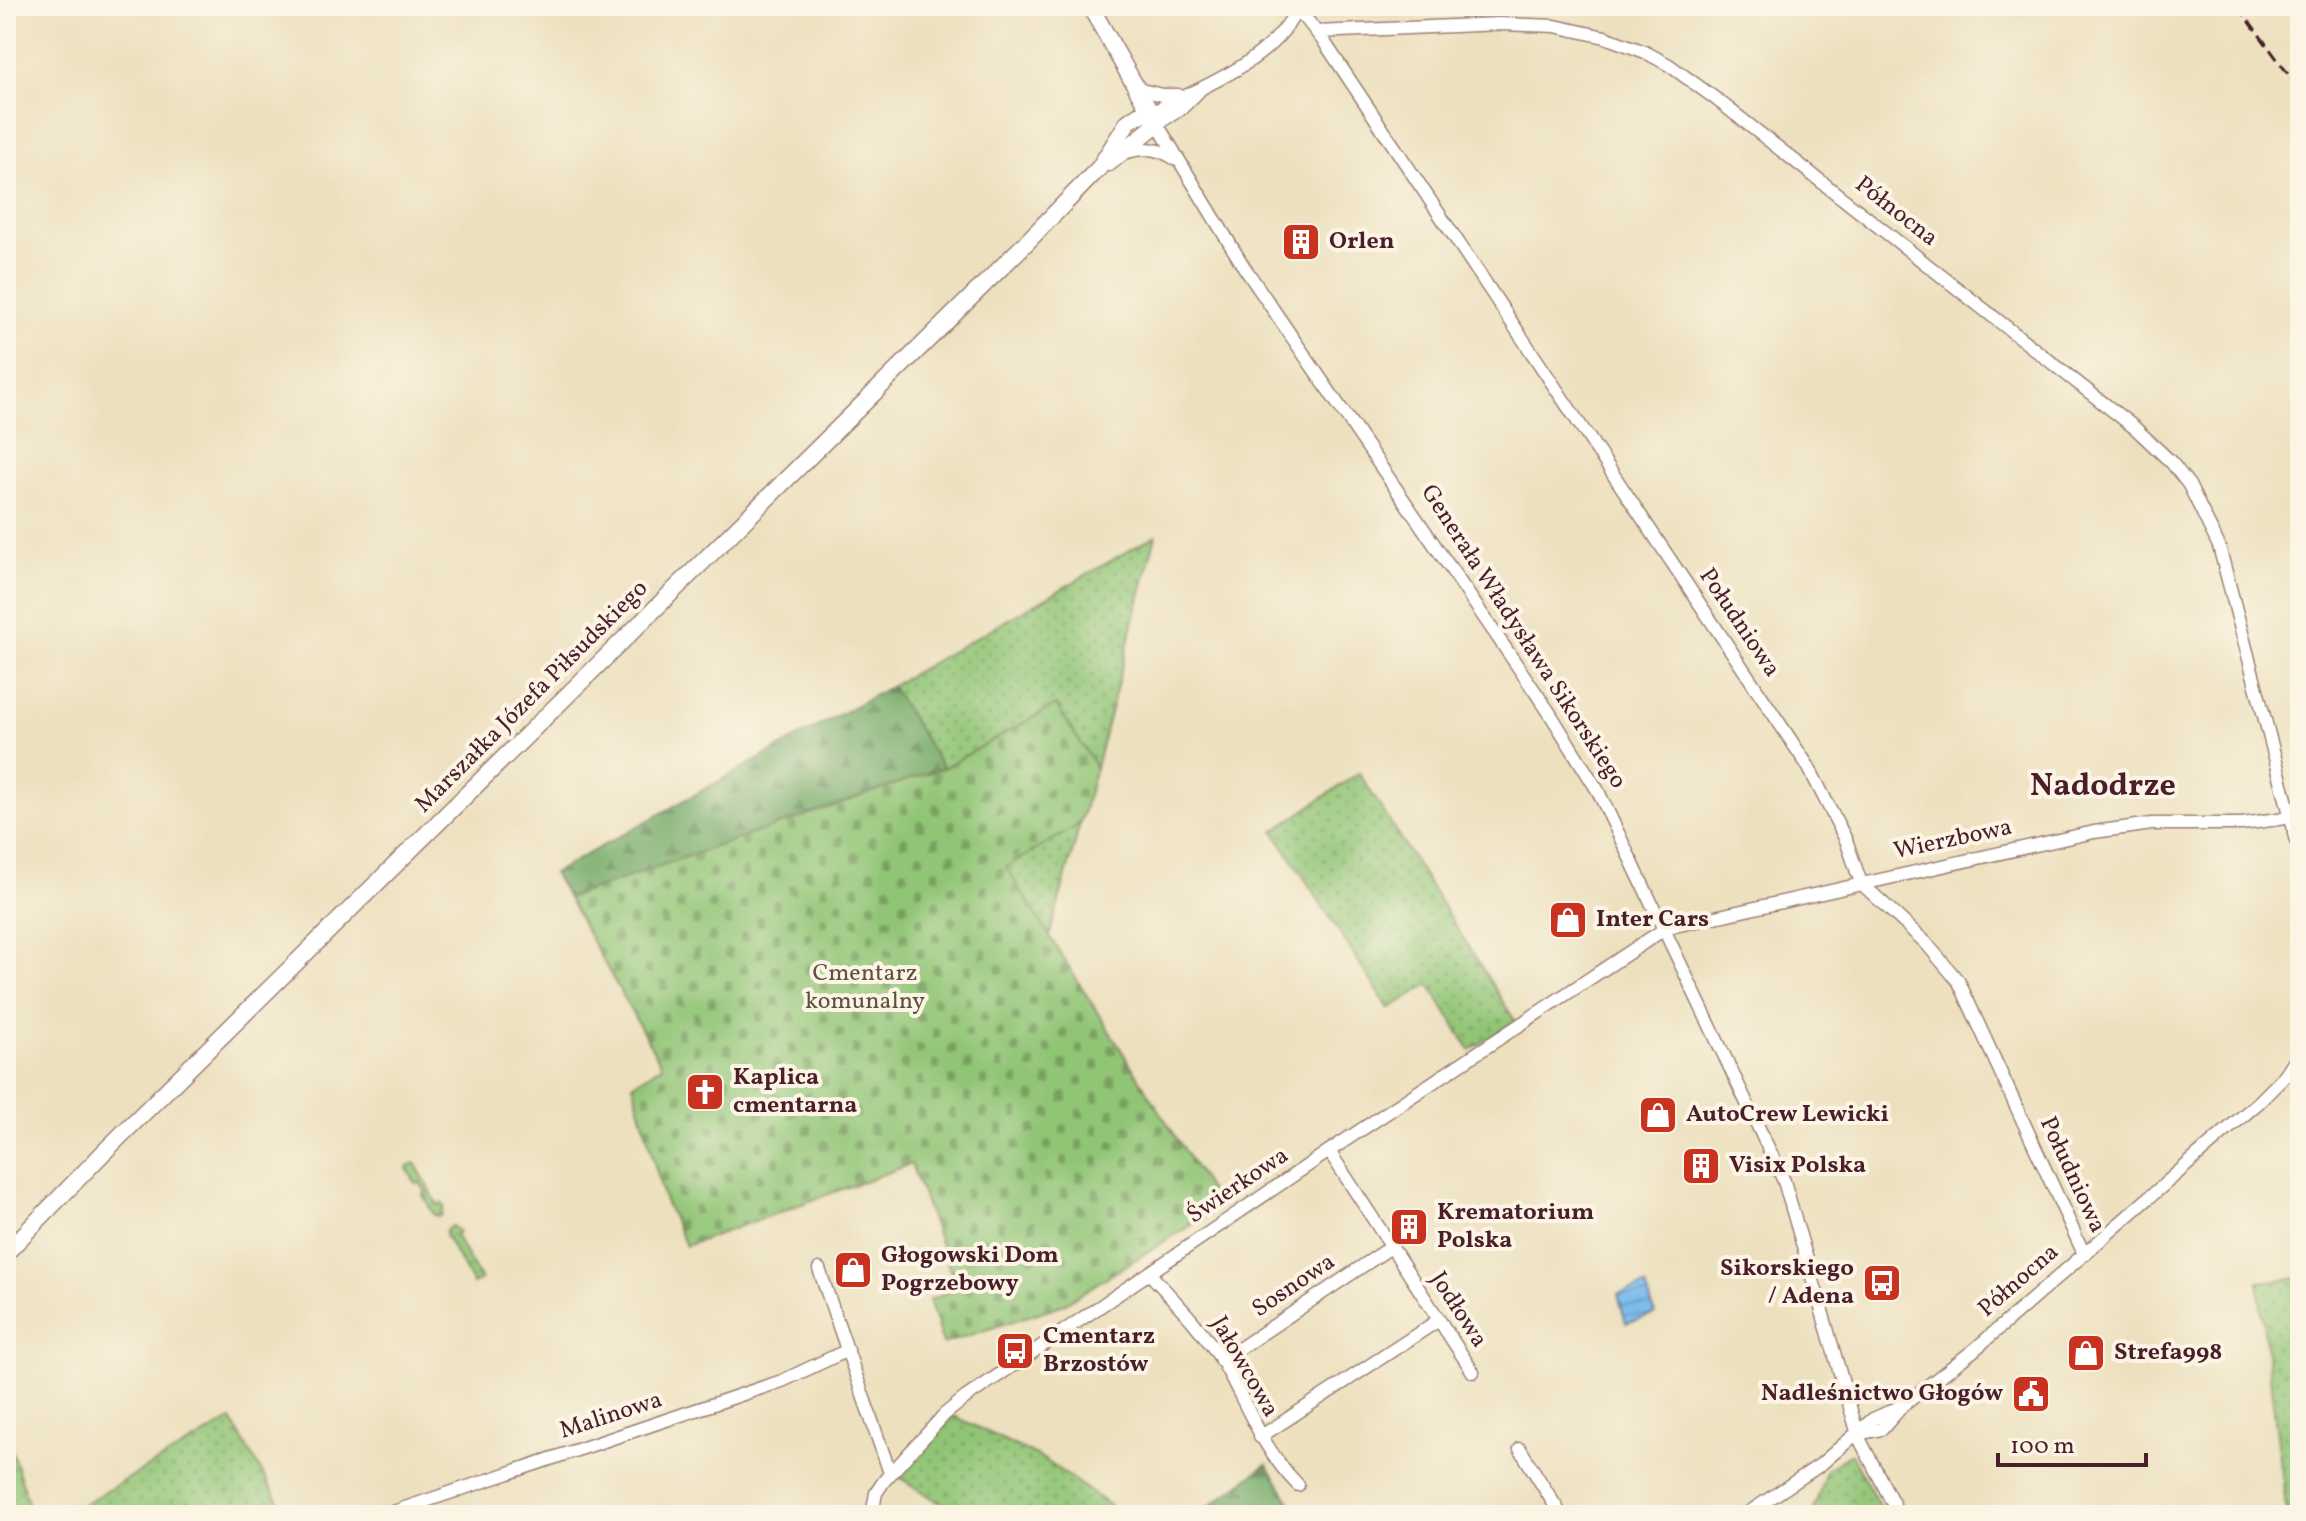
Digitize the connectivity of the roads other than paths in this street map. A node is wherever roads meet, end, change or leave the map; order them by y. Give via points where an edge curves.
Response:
1 (1090, 6) edge
2 (1297, 9) edge
3 (1317, 32) junction
4 (1137, 89) junction
5 (1199, 91) junction
6 (1185, 95) junction
7 (1154, 119) junction
8 (1120, 154) junction
9 (1178, 160) junction
10 (1092, 176) junction
11 (2296, 816) edge
12 (2300, 852) edge
13 (1861, 883) junction
14 (1666, 928) junction
15 (2300, 1053) edge
16 (1329, 1151) junction
17 (1391, 1247) junction
18 (6, 1253) edge
19 (2084, 1254) junction
20 (819, 1269) dead end
21 (1149, 1273) junction
22 (1439, 1320) junction
23 (848, 1350) junction
24 (1221, 1361) junction
25 (1473, 1372) dead end
26 (1849, 1406) junction
27 (1874, 1425) junction
28 (1858, 1434) junction
29 (1260, 1437) junction
30 (1520, 1449) dead end
31 (1868, 1459) junction
32 (890, 1473) junction
33 (1298, 1485) dead end
34 (384, 1515) edge
35 (872, 1515) edge
36 (1561, 1515) edge
37 (1745, 1515) edge
38 (1899, 1515) edge

1 - 4 main road, Generała Władysława Sikorskiego
2 - 3 street
2 - 5 street via 1264,49
3 - 11 street, Północna via 1527,24 1580,30 1645,52 1716,99 2135,428 2189,485 2219,546
3 - 13 street, Południowa via 1808,766 1846,840
4 - 6 street
4 - 7 main road, Generała Władysława Sikorskiego
5 - 6 street
5 - 7 street via 1181,109
6 - 7 street
7 - 8 main road, Marszałka Józefa Piłsudskiego
7 - 9 street, Generała Władysława Sikorskiego
7 - 10 main road, Marszałka Józefa Piłsudskiego via 1138,115 1128,122
8 - 9 street via 1151,148
8 - 10 main road, Marszałka Józefa Piłsudskiego
9 - 14 street, Generała Władysława Sikorskiego via 1244,267 1549,712 1598,791
10 - 18 main road, Marszałka Józefa Piłsudskiego
11 - 12 street, Północna
11 - 13 street, Wierzbowa via 2242,824 2131,826
13 - 14 street, Wierzbowa
13 - 19 street, Południowa via 1959,982
14 - 16 street, Świerkowa
14 - 26 street, Generała Władysława Sikorskiego via 1784,1181
15 - 19 street, Północna via 2259,1102
16 - 17 street, Jodłowa
16 - 21 street, Świerkowa
17 - 22 street, Jodłowa
17 - 24 street, Sosnowa
19 - 27 street, Północna via 1974,1350
20 - 23 street
21 - 24 street, Jałowcowa
21 - 32 street, Świerkowa via 955,1405
22 - 25 street, Jodłowa
22 - 29 street
23 - 32 street
23 - 34 street, Malinowa via 782,1381
24 - 29 street, Jałowcowa
26 - 27 street
26 - 28 street, Generała Władysława Sikorskiego
27 - 28 street, Północna
27 - 31 street
28 - 31 street, Generała Władysława Sikorskiego
28 - 37 street
29 - 33 street, Jałowcowa
30 - 36 street
31 - 38 street, Generała Władysława Sikorskiego
32 - 35 street, Świerkowa via 876,1493

